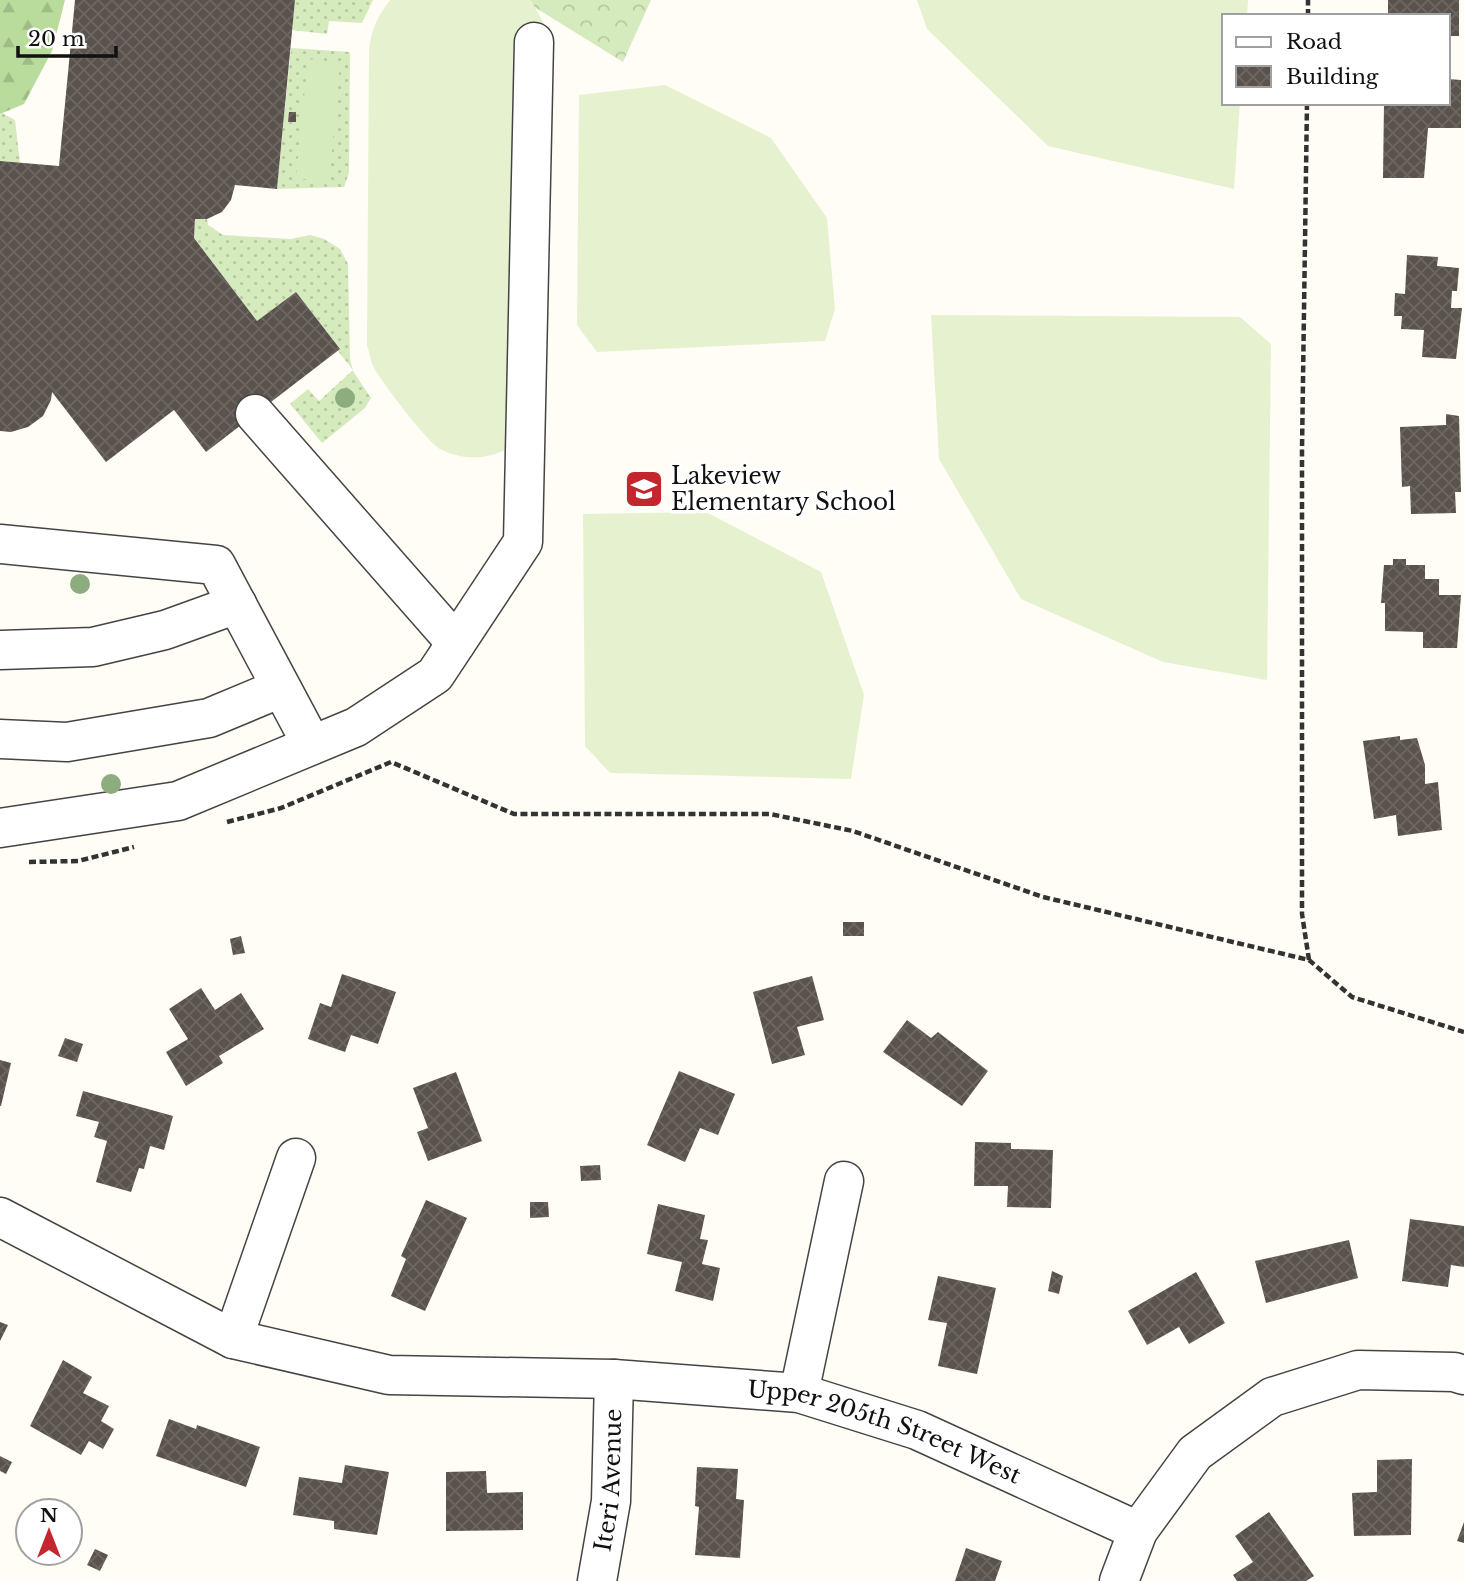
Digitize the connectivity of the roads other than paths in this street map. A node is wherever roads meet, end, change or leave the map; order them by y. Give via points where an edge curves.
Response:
1 (534, 42) dead end
2 (256, 414) dead end
3 (0, 544) edge
4 (237, 604) junction
5 (456, 643) junction
6 (0, 650) edge
7 (281, 688) junction
8 (0, 739) edge
9 (312, 745) junction
10 (0, 828) edge
11 (296, 1158) dead end
12 (844, 1181) dead end
13 (0, 1217) edge
14 (233, 1339) junction
15 (1464, 1374) edge
16 (614, 1379) junction
17 (799, 1393) junction
18 (1138, 1531) junction
19 (597, 1581) edge
20 (1119, 1581) edge

1 - 5 street via 523,542
2 - 5 street
3 - 4 street via 216,565
4 - 6 street via 165,630 93,647
4 - 7 street
5 - 9 street via 435,675 356,727
7 - 8 street via 209,718 67,742
7 - 9 street
9 - 10 street via 178,801
11 - 14 street
12 - 17 street
13 - 14 street, Upper 205th Street West
14 - 16 street, Upper 205th Street West via 389,1375
15 - 18 street via 1358,1370 1272,1397 1195,1453
16 - 17 street, Upper 205th Street West
16 - 19 street, Iteri Avenue via 611,1502
17 - 18 street, Upper 205th Street West via 917,1430
18 - 20 street

